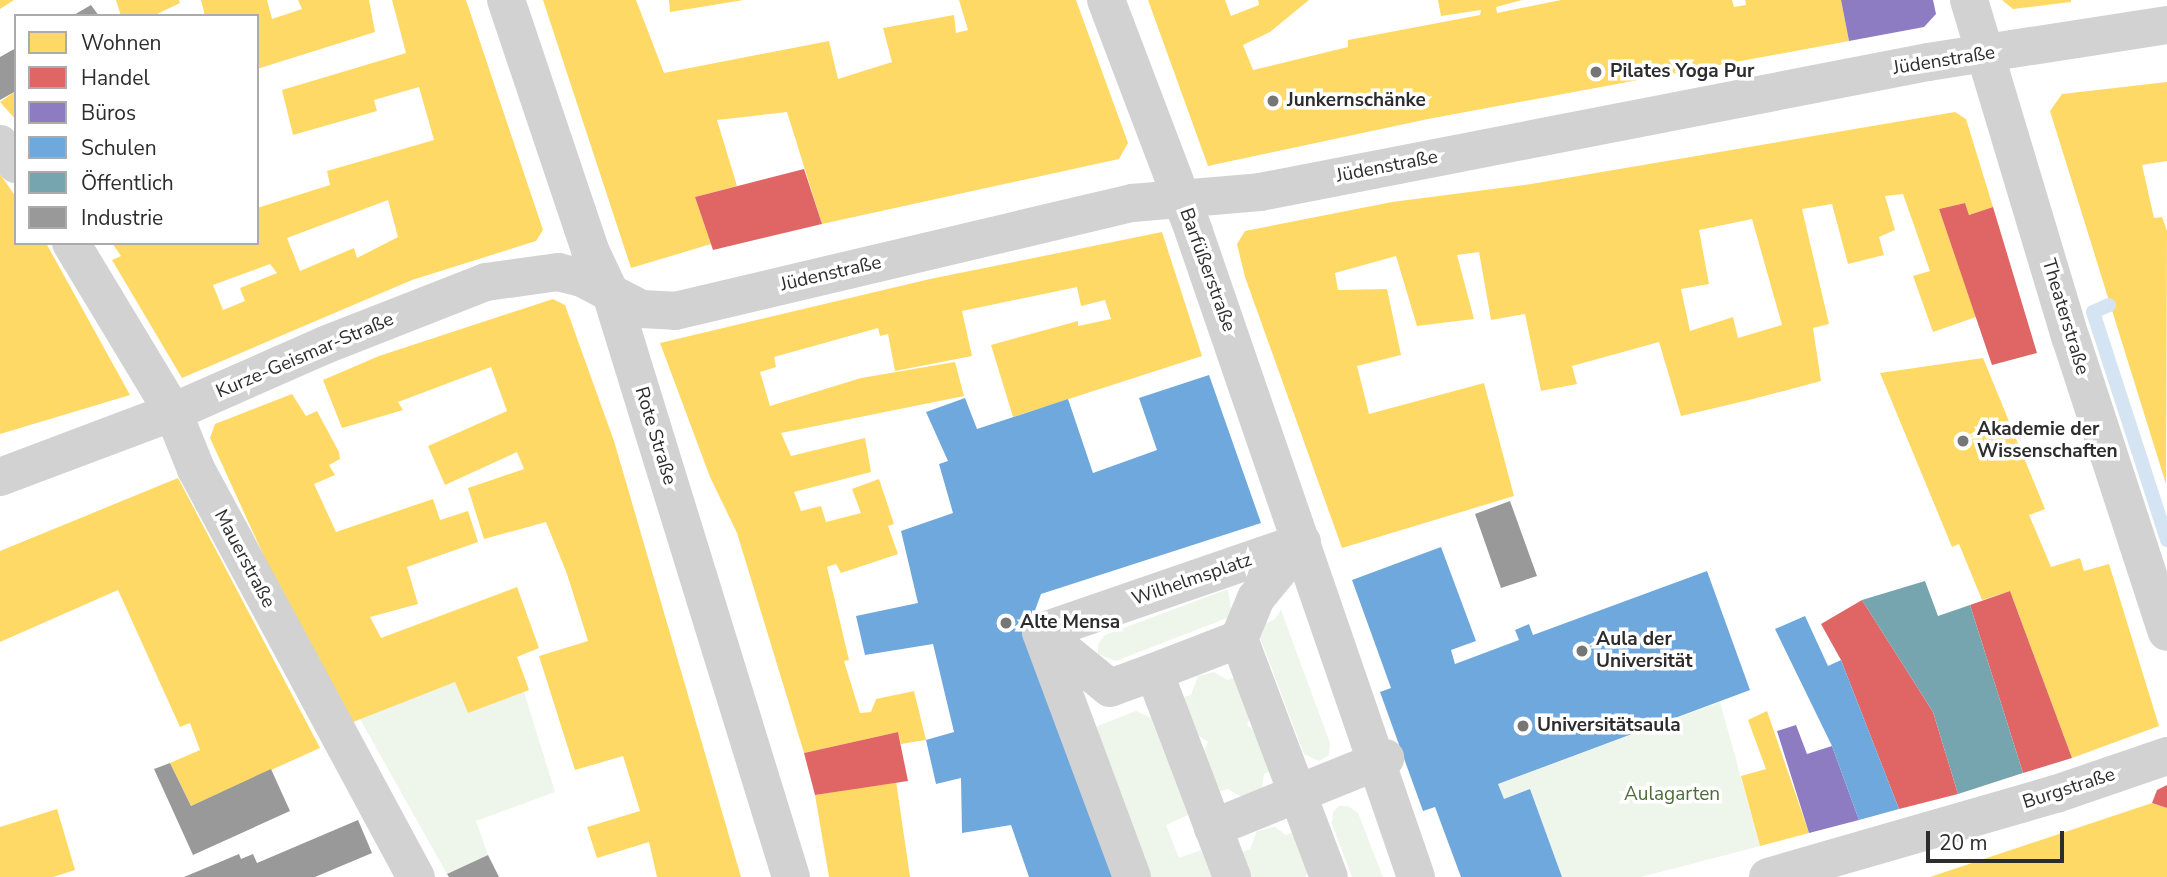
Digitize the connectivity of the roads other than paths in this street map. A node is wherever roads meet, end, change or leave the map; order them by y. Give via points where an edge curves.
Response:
1 (506, 0) edge
2 (1107, 0) edge
3 (1969, 0) edge
4 (2167, 25) edge
5 (1984, 54) junction
6 (0, 144) edge
7 (14, 162) edge
8 (1181, 198) junction
9 (72, 245) edge
10 (612, 297) junction
11 (173, 412) junction
12 (0, 477) edge
13 (1302, 542) junction
14 (1041, 632) junction
15 (2167, 632) edge
16 (1239, 639) junction
17 (1154, 672) junction
18 (2167, 756) edge
19 (1380, 761) junction
20 (1298, 794) junction
21 (1213, 828) junction
22 (416, 877) edge
23 (791, 877) edge
24 (1132, 877) edge
25 (1232, 877) edge
26 (1329, 877) edge
27 (1416, 877) edge
28 (1768, 877) edge

1 - 10 street, Rote Straße via 590,250
2 - 8 street, Barfüßerstraße
3 - 5 street, Theaterstraße
4 - 5 street, Jüdenstraße
5 - 8 street, Jüdenstraße via 1260,192
5 - 15 street, Theaterstraße
6 - 7 street
8 - 10 street, Jüdenstraße via 1132,203 674,311 641,309
8 - 13 street, Barfüßerstraße
9 - 11 street, Mauerstraße
10 - 11 street, Kurze-Geismar-Straße via 582,278 558,272 486,282 325,345
10 - 23 street, Rote Straße
11 - 12 street, Kurze-Geismar-Straße
11 - 22 street, Mauerstraße via 195,469
13 - 14 street, Wilhelmsplatz
13 - 16 street, Wilhelmsplatz via 1256,598
13 - 19 street
14 - 17 street via 1110,688
14 - 24 street
16 - 17 street
16 - 20 street
17 - 21 street
18 - 28 street, Burgstraße via 2056,794
19 - 20 street
19 - 27 street
20 - 21 street
20 - 26 street
21 - 25 street

